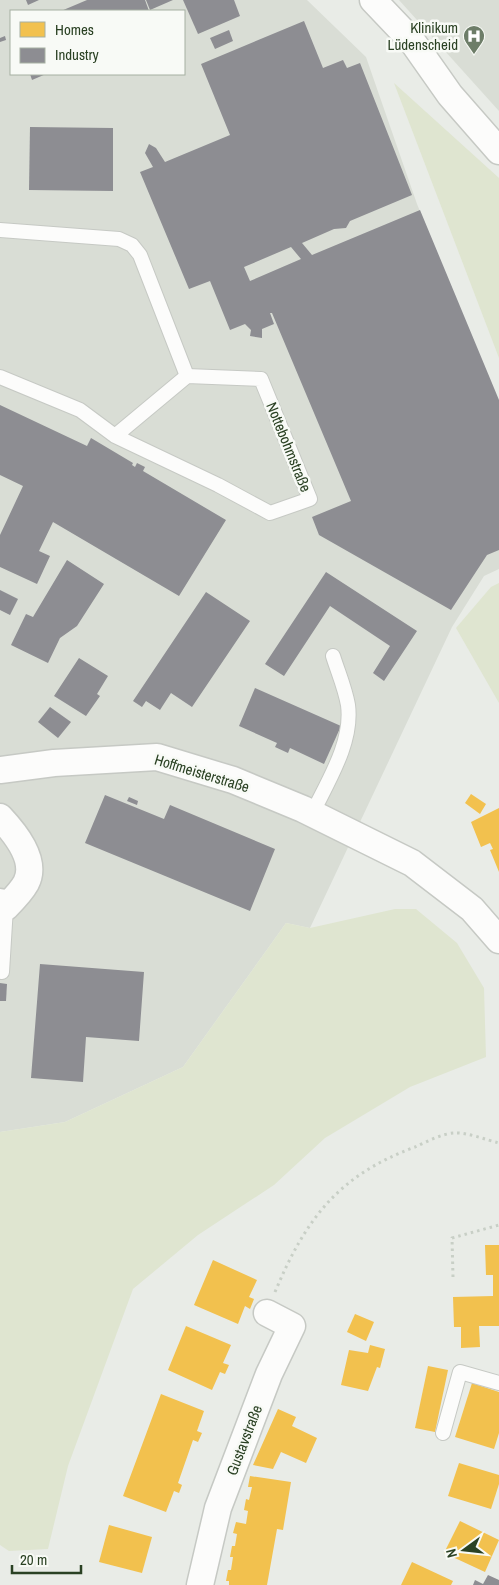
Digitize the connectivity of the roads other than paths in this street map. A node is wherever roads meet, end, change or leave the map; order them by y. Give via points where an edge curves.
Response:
1 (373, 0) edge
2 (499, 151) edge
3 (0, 230) edge
4 (187, 376) junction
5 (0, 377) edge
6 (115, 436) junction
7 (333, 656) dead end
8 (0, 770) edge
9 (312, 814) junction
10 (0, 817) edge
11 (3, 905) edge
12 (499, 940) edge
13 (2, 972) dead end
14 (266, 1313) road end
15 (499, 1384) edge
16 (443, 1433) dead end
17 (200, 1585) edge

1 - 2 street via 412,41 450,95
3 - 4 lane via 119,239 132,244 140,255
4 - 6 lane
4 - 6 lane, Nottebohmstraße via 261,380 310,499 270,513
5 - 6 lane, Nottebohmstraße via 80,410
7 - 9 lane via 348,704 348,726 340,754
8 - 9 street, Hoffmeisterstraße via 157,756 233,780
9 - 12 street, Hoffmeisterstraße via 412,863 472,909
10 - 11 street via 18,836 29,866 27,881
11 - 13 lane
14 - 17 street, Gustavstraße via 292,1326 268,1374 218,1508
15 - 16 lane via 460,1372

